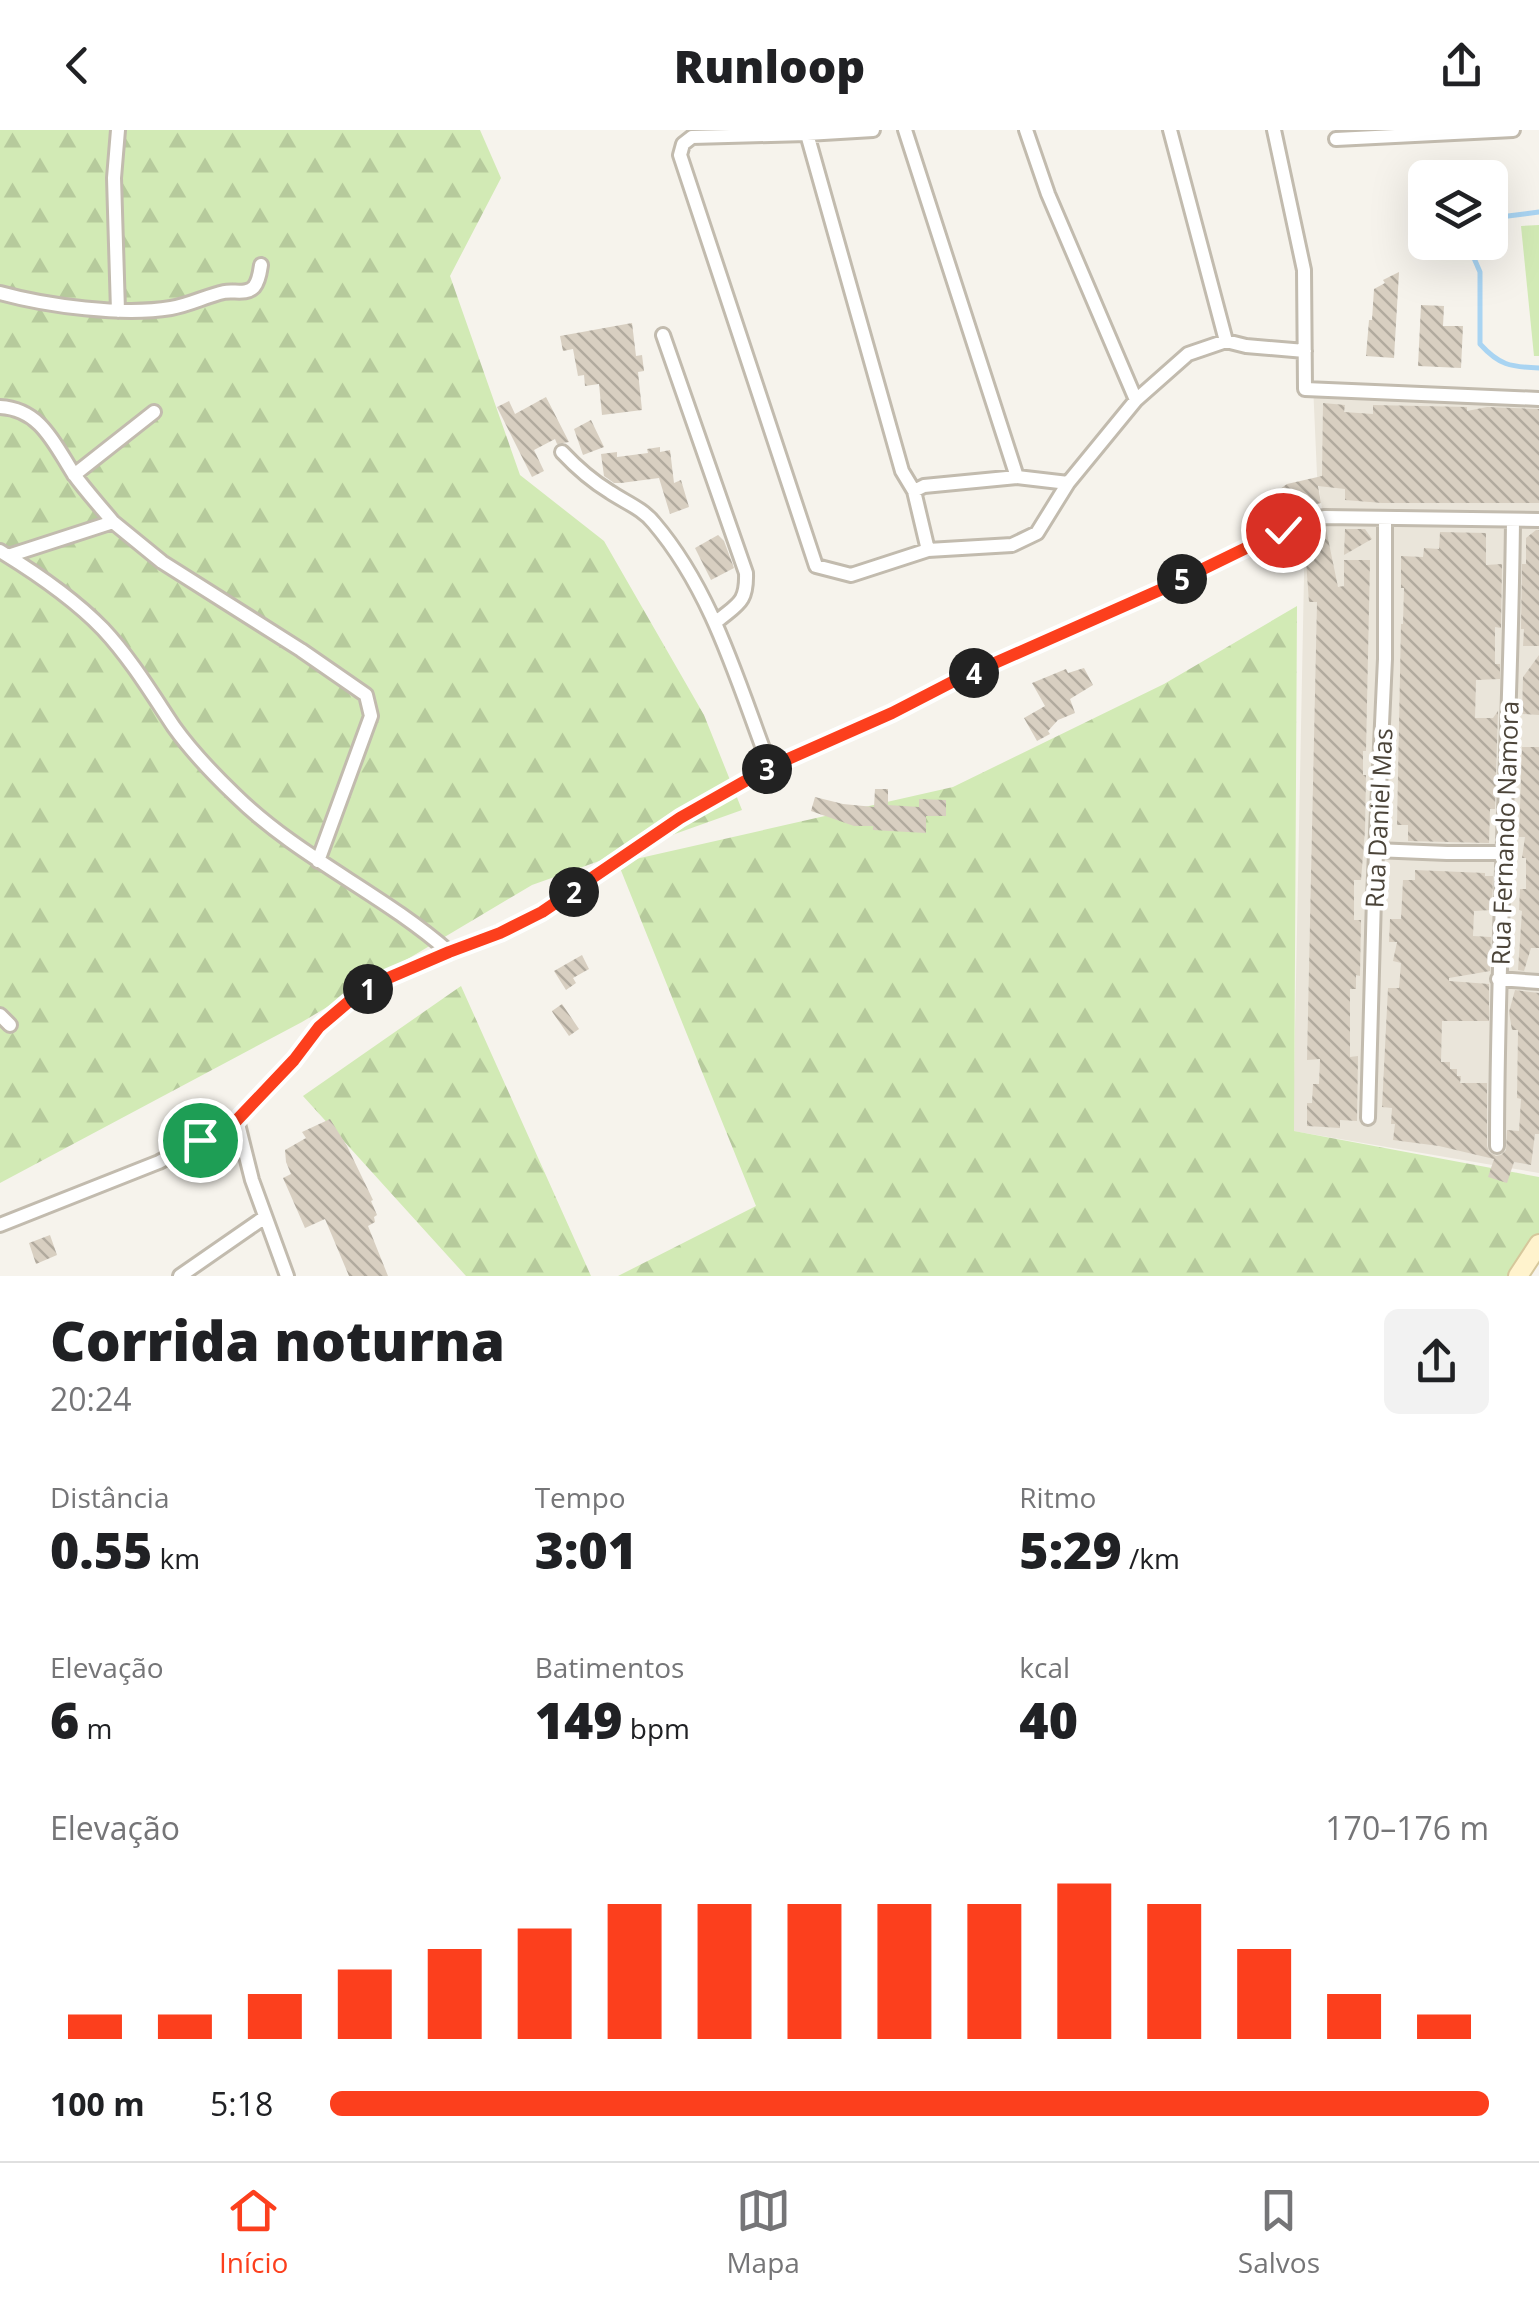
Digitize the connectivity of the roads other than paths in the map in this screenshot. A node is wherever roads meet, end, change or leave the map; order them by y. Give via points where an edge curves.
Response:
1 (118, 130) edge
2 (873, 130) edge
3 (905, 130) edge
4 (1026, 130) edge
5 (1170, 130) edge
6 (1274, 130) edge
7 (1514, 130) edge
8 (807, 134) junction
9 (1336, 140) dead end
10 (262, 265) dead end
11 (0, 293) edge
12 (118, 311) junction
13 (663, 335) dead end
14 (1226, 341) junction
15 (1305, 352) junction
16 (1539, 398) edge
17 (1136, 400) junction
18 (0, 407) edge
19 (154, 412) dead end
20 (562, 452) dead end
21 (74, 474) junction
22 (1018, 477) junction
23 (1068, 482) junction
24 (914, 490) junction
25 (1385, 518) junction
26 (1513, 520) junction
27 (1539, 520) edge
28 (113, 522) junction
29 (928, 550) junction
30 (4, 554) edge
31 (715, 623) junction
32 (770, 767) junction
33 (1376, 850) junction
34 (1504, 853) junction
35 (318, 861) junction
36 (449, 952) junction
37 (1498, 978) junction
38 (1539, 982) edge
39 (1368, 1118) dead end
40 (237, 1120) junction
41 (1498, 1146) dead end
42 (265, 1216) junction
43 (0, 1225) edge
44 (1539, 1244) edge
45 (180, 1276) edge
46 (287, 1276) edge
47 (1518, 1276) edge

1 - 12 street
2 - 8 street
3 - 22 street
4 - 17 street
5 - 14 street
6 - 15 street via 1304,270
7 - 9 street
8 - 24 street via 902,471
8 - 29 street via 692,137 680,155 816,566 852,576
10 - 12 street via 247,291
11 - 12 street
13 - 31 street via 746,573 743,599
14 - 15 street
14 - 17 street via 1188,354
15 - 16 street via 1305,389
17 - 23 street
18 - 21 street via 36,419
19 - 21 street
20 - 31 street via 653,521
21 - 28 street
22 - 23 street
22 - 24 street
23 - 29 street via 1037,533 1012,545
24 - 29 street
25 - 26 street
25 - 32 street via 1300,522
25 - 33 street, Rua Daniel Mas
26 - 27 street
26 - 34 street, Rua Fernando Namora
28 - 30 street
28 - 35 street via 162,562 366,695 371,716
30 - 35 street via 102,629 198,759 274,831
31 - 32 street
32 - 36 street via 669,825 542,912
33 - 34 street
33 - 39 street, Rua Daniel Mas
34 - 37 street, Rua Fernando Namora
35 - 36 street
36 - 40 street via 353,998
37 - 38 street
37 - 41 street, Rua Fernando Namora
40 - 42 street
40 - 43 street via 159,1162
42 - 45 street
42 - 46 street
44 - 47 main road

